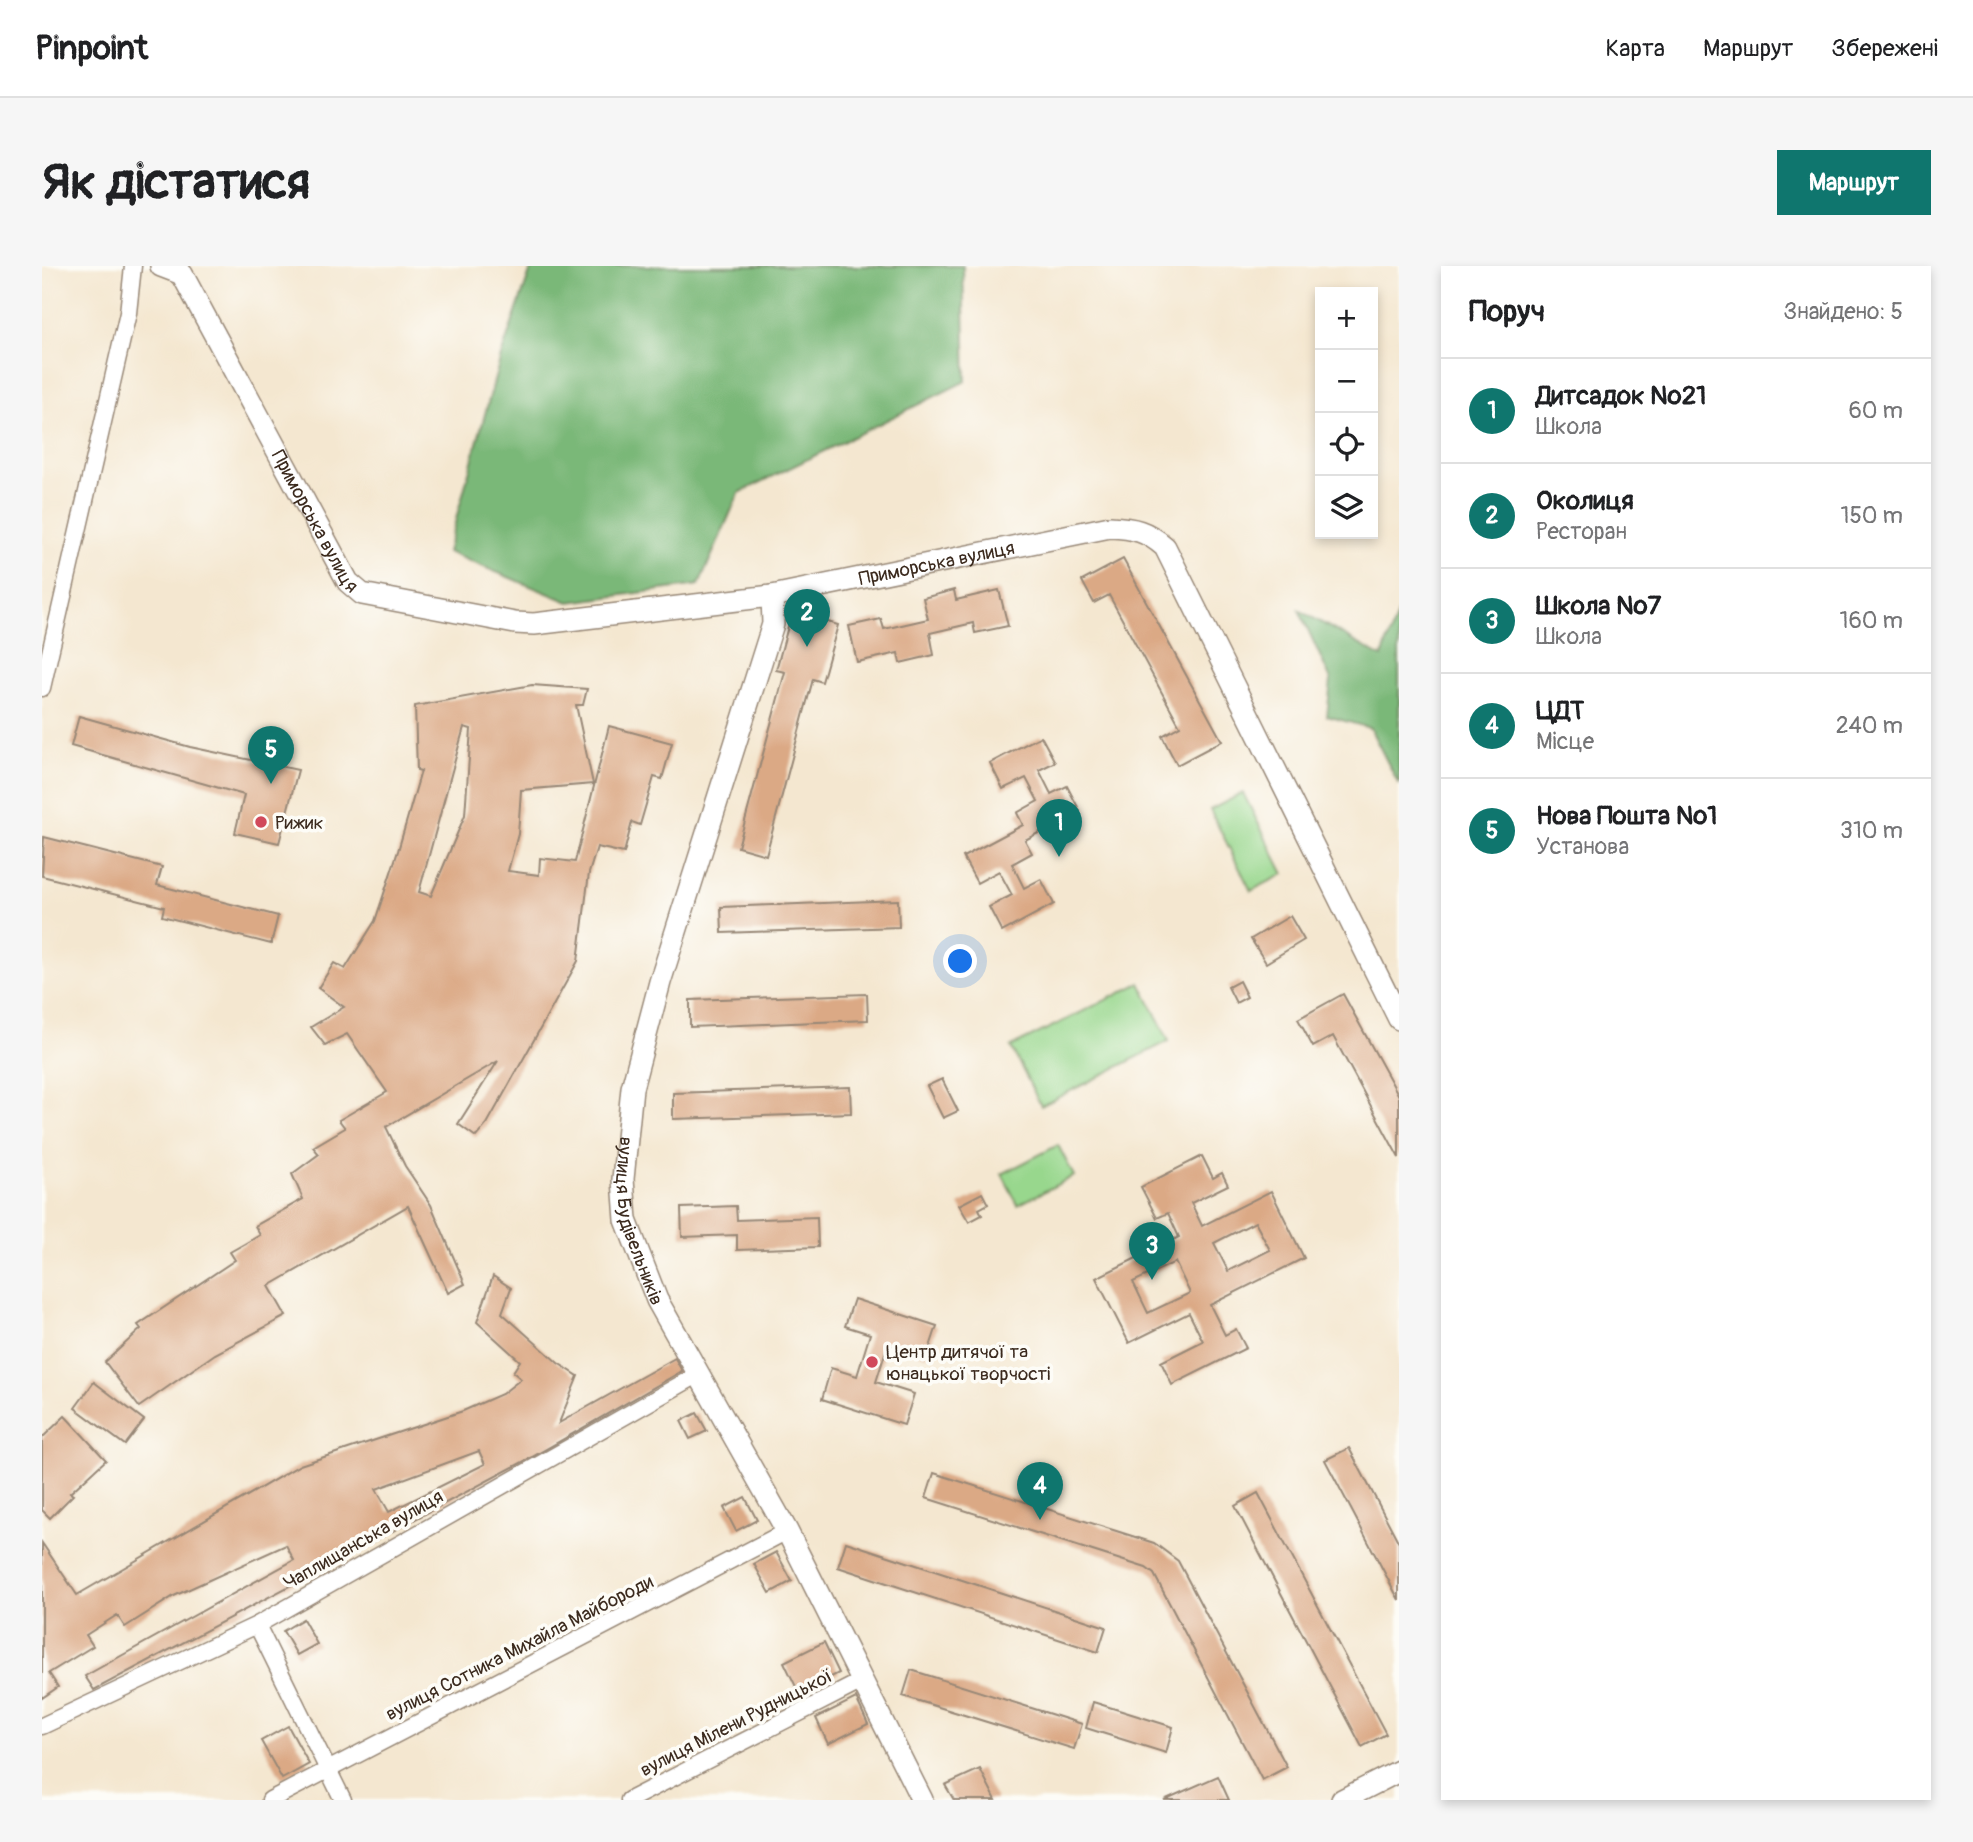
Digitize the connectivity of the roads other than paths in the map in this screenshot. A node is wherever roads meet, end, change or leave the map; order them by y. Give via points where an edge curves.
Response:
1 (133, 266) edge
2 (161, 266) edge
3 (772, 597) junction
4 (45, 668) edge
5 (42, 688) edge
6 (1399, 1018) edge
7 (699, 1374) junction
8 (787, 1531) junction
9 (257, 1625) junction
10 (862, 1681) junction
11 (42, 1726) edge
12 (328, 1770) junction
13 (1399, 1771) edge
14 (270, 1800) edge
15 (343, 1800) edge
16 (629, 1800) edge
17 (922, 1800) edge
18 (1342, 1800) edge

1 - 4 street via 128,313
2 - 3 street, Приморська вулиця via 182,274 348,582 362,594 534,624
3 - 6 street, Приморська вулиця via 1088,531 1132,528 1149,533 1165,547
3 - 7 street, вулиця Будівельників via 773,624 660,982 632,1088 625,1139 626,1220 657,1300
4 - 5 street
7 - 8 street, вулиця Будівельників
7 - 9 street, Чаплищанська вулиця
8 - 10 street, вулиця Будівельників
8 - 12 street, вулиця Сотника Михайла Майбороди
9 - 11 street, Чаплищанська вулиця
9 - 12 street
10 - 16 street, вулиця Мілени Рудницької
10 - 17 street, вулиця Будівельників
12 - 14 street, вулиця Сотника Михайла Майбороди
12 - 15 street
13 - 18 street

